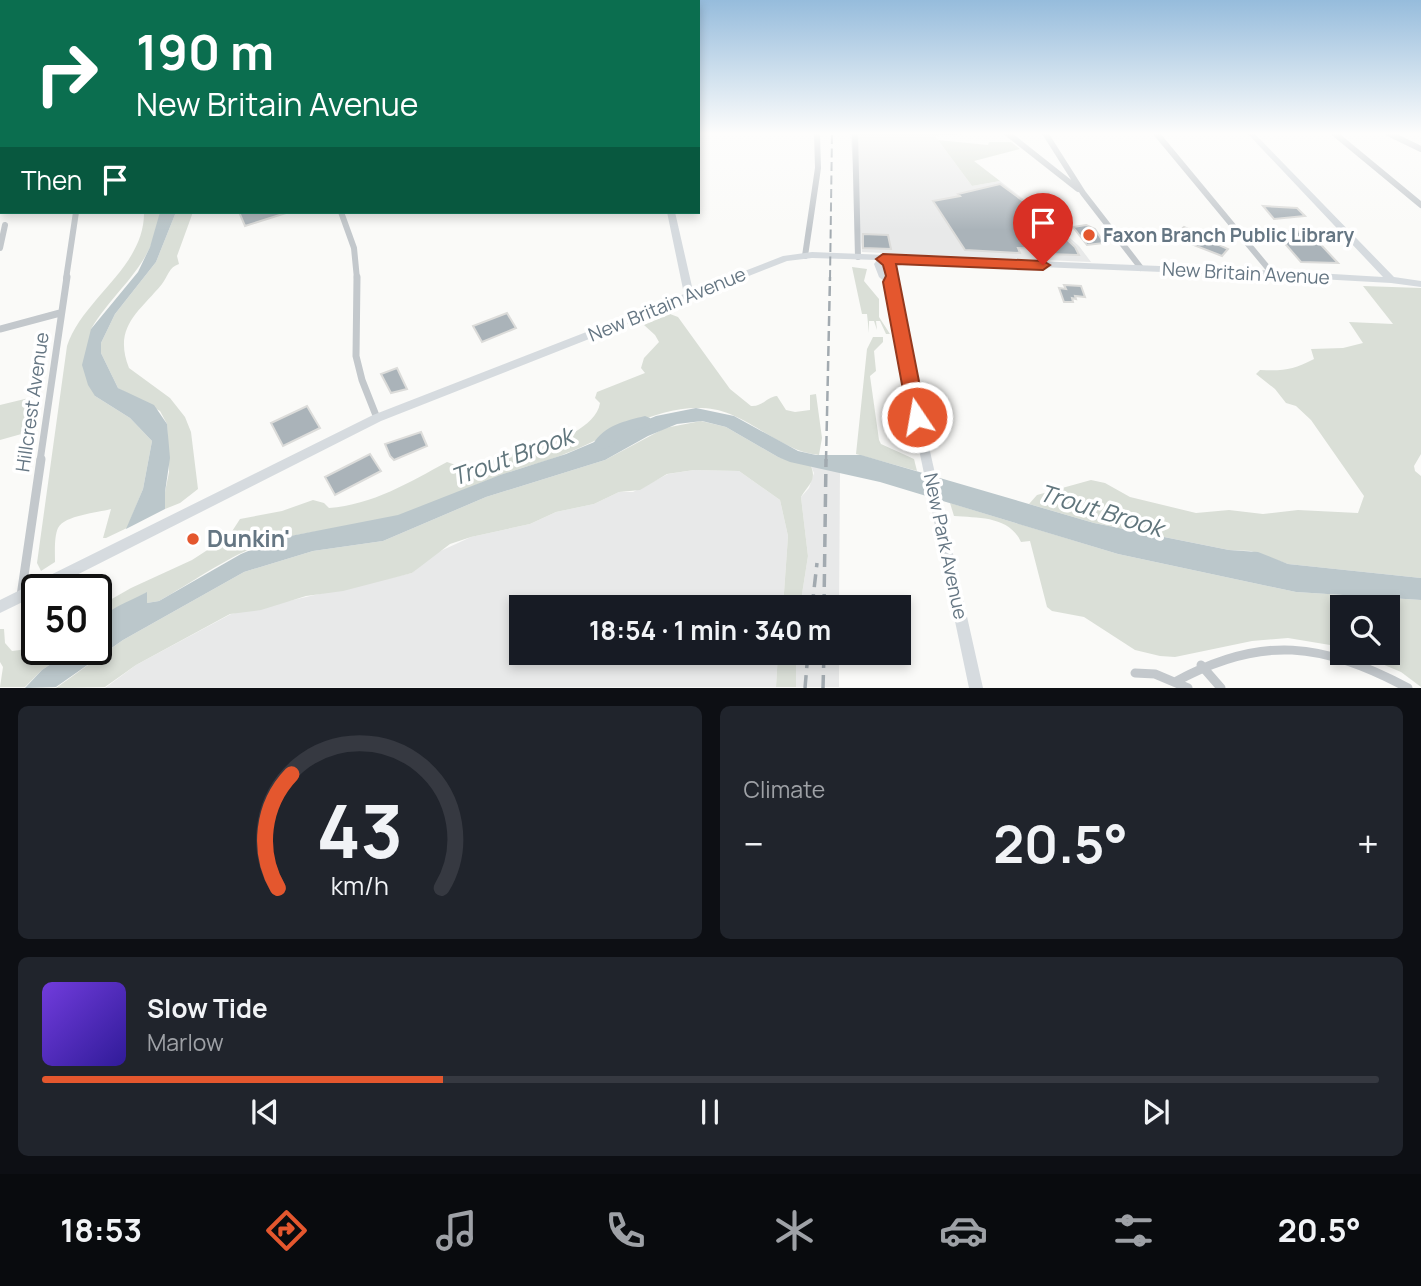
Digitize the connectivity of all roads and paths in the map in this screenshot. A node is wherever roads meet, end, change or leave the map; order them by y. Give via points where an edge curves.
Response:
1 (818, 165) edge
2 (856, 165) edge
3 (1048, 165) edge
4 (1065, 165) edge
5 (1182, 165) edge
6 (1281, 165) edge
7 (1373, 165) edge
8 (1083, 193) junction
9 (1421, 205) edge
10 (76, 214) edge
11 (342, 214) edge
12 (671, 214) edge
13 (5, 225) dead end
14 (0, 248) edge
15 (805, 256) junction
16 (858, 257) junction
17 (883, 259) junction
18 (1142, 268) junction
19 (1272, 274) junction
20 (1421, 278) edge
21 (1391, 279) junction
22 (1421, 284) edge
23 (689, 295) junction
24 (60, 313) junction
25 (0, 329) edge
26 (377, 418) junction
27 (24, 574) edge
28 (65, 574) edge
29 (21, 596) edge
30 (0, 607) edge
31 (1201, 665) junction
32 (1135, 673) dead end
33 (1175, 682) junction
34 (976, 688) edge
35 (1188, 688) edge
36 (1222, 688) edge
37 (1408, 688) edge

1 - 15 street
2 - 16 street
3 - 8 street
4 - 8 street
5 - 19 street
6 - 21 main road
7 - 9 street
8 - 18 street
10 - 24 street, Hillcrest Avenue
11 - 26 street via 357,257 356,355
12 - 23 main road
13 - 14 street
15 - 16 main road, New Britain Avenue
15 - 23 main road, New Britain Avenue via 769,263
16 - 17 main road, New Britain Avenue
17 - 18 main road, New Britain Avenue
17 - 34 main road, New Park Avenue via 878,264 890,282
18 - 19 main road, New Britain Avenue
19 - 21 main road, New Britain Avenue
20 - 21 main road, New Britain Avenue
21 - 22 main road, New Britain Avenue
23 - 26 main road, New Britain Avenue
24 - 25 street
24 - 27 street, Hillcrest Avenue
26 - 28 main road, New Britain Avenue
29 - 30 main road, New Britain Avenue
31 - 33 street
31 - 36 street
31 - 37 street via 1246,652 1291,649 1331,654 1377,670
32 - 33 street
33 - 35 street

